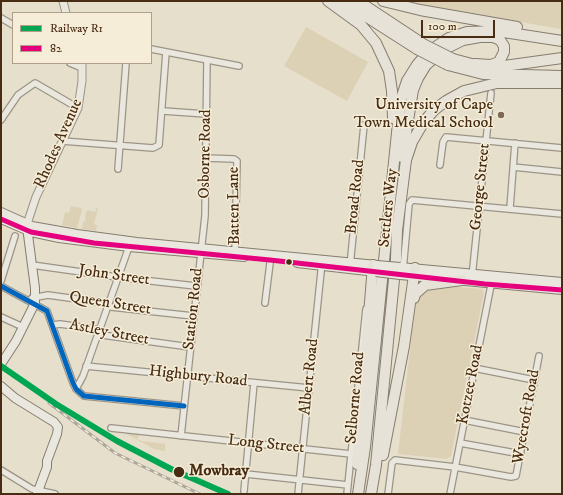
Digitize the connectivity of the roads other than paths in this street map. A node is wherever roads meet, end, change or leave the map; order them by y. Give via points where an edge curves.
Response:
1 (63, 1) edge
2 (328, 1) edge
3 (342, 1) edge
4 (358, 1) edge
5 (383, 1) edge
6 (66, 12) edge
7 (1, 18) edge
8 (12, 24) edge
9 (545, 38) junction
10 (562, 42) edge
11 (420, 46) junction
12 (152, 49) edge
13 (166, 52) junction
14 (562, 59) edge
15 (207, 60) junction
16 (126, 64) edge
17 (82, 66) edge
18 (239, 66) dead end
19 (472, 68) junction
20 (562, 70) edge
21 (562, 76) edge
22 (562, 83) edge
23 (491, 92) dead end
24 (78, 108) junction
25 (163, 111) junction
26 (206, 114) junction
27 (1, 120) edge
28 (364, 124) dead end
29 (62, 141) junction
30 (486, 141) junction
31 (515, 143) junction
32 (120, 146) junction
33 (395, 148) junction
34 (562, 148) edge
35 (206, 158) junction
36 (440, 165) dead end
37 (513, 167) junction
38 (118, 169) dead end
39 (562, 172) edge
40 (480, 206) junction
41 (510, 208) junction
42 (1, 212) edge
43 (562, 214) edge
44 (1, 218) edge
45 (27, 227) junction
46 (397, 230) junction
47 (15, 236) dead end
48 (130, 244) junction
49 (201, 251) junction
50 (235, 254) junction
51 (271, 257) junction
52 (322, 263) junction
53 (32, 265) junction
54 (350, 266) junction
55 (375, 268) junction
56 (401, 271) junction
57 (414, 272) junction
58 (118, 277) junction
59 (463, 277) junction
60 (492, 280) junction
61 (1, 282) edge
62 (562, 282) edge
63 (1, 286) edge
64 (196, 286) junction
65 (562, 290) edge
66 (33, 300) junction
67 (369, 302) junction
68 (265, 303) dead end
69 (108, 305) junction
70 (193, 316) junction
71 (1, 317) edge
72 (407, 321) junction
73 (53, 325) junction
74 (23, 327) junction
75 (98, 332) junction
76 (190, 347) junction
77 (539, 356) dead end
78 (2, 363) edge
79 (86, 366) junction
80 (474, 368) junction
81 (70, 375) junction
82 (83, 376) junction
83 (187, 376) junction
84 (534, 380) junction
85 (254, 383) junction
86 (2, 387) edge
87 (309, 388) junction
88 (76, 389) junction
89 (184, 406) junction
90 (464, 420) junction
91 (111, 428) dead end
92 (524, 432) junction
93 (181, 436) junction
94 (460, 443) junction
95 (249, 444) junction
96 (303, 450) junction
97 (351, 454) junction
98 (520, 454) junction
99 (455, 467) junction
100 (1, 470) edge
101 (246, 474) junction
102 (300, 480) junction
103 (348, 485) junction
104 (244, 491) dead end
105 (38, 492) edge
106 (55, 494) edge
107 (298, 494) edge
108 (347, 494) edge
109 (357, 494) edge
110 (372, 494) edge
111 (388, 494) edge
112 (450, 494) edge

1 - 6 street
2 - 33 highway via 361,25 385,59 392,91
3 - 11 highway
4 - 11 highway
5 - 9 highway via 428,12 527,29
7 - 8 street
9 - 10 highway
9 - 33 highway, Settlers Way via 476,30 454,36 435,46 416,65 404,88
11 - 19 highway, bridge via 450,62
12 - 13 street
13 - 15 street
13 - 25 street
14 - 19 highway
15 - 18 street
15 - 26 street, Osborne Road
16 - 32 street
17 - 24 street, Rhodes Avenue via 82,91
19 - 20 highway
19 - 21 highway via 483,74
19 - 46 highway via 499,62 504,52 500,40 480,37 463,40 450,46 431,59 418,78 412,96 401,161
22 - 46 highway, Settlers Way via 484,84 457,94 434,110 419,129 408,154
23 - 30 street, George Street
24 - 27 street via 35,83 18,95
24 - 29 street, Rhodes Avenue
25 - 26 street
25 - 32 street via 159,145 153,148
26 - 35 street, Osborne Road
28 - 54 street, Broad Road
29 - 32 street
29 - 45 street, Rhodes Avenue via 36,197
30 - 31 street
30 - 36 street via 444,138
30 - 40 street, George Street
31 - 34 street
31 - 37 street
32 - 38 street
33 - 109 highway, Settlers Way via 365,448
35 - 49 street, Osborne Road via 205,216
35 - 50 street, Batten Lane via 237,161
37 - 39 street
37 - 41 street
40 - 41 street
40 - 56 street via 412,200 409,204
40 - 59 street, George Street
41 - 43 street
42 - 45 main road
44 - 45 main road
45 - 48 main road via 59,238
45 - 53 main road
46 - 110 highway, Settlers Way
47 - 61 street
48 - 49 main road
48 - 58 street
49 - 50 main road
49 - 64 street, Station Road
50 - 51 main road
51 - 52 main road
51 - 68 street
52 - 54 main road
52 - 87 street, Albert Road
53 - 58 street, John Street
53 - 66 main road
54 - 55 main road
55 - 56 main road, bridge
55 - 67 highway
56 - 57 main road
57 - 59 main road
57 - 72 highway
58 - 64 street, John Street
58 - 69 street
59 - 60 main road
59 - 72 highway via 433,282 420,288 415,294
60 - 62 main road
60 - 65 main road
60 - 80 street, Kotzee Road
63 - 66 street
64 - 70 street, Station Road
66 - 69 street, Queen Street via 48,295
66 - 73 street via 47,311
66 - 74 main road
67 - 97 street, Selborne Road via 364,315
67 - 109 highway via 358,442
69 - 70 street, Queen Street
69 - 75 street
70 - 76 street, Station Road
71 - 74 street
72 - 110 highway via 380,471
73 - 75 street, Astley Street via 95,329
73 - 81 street
74 - 78 main road
75 - 76 street, Astley Street via 102,335
75 - 79 street
76 - 83 street, Station Road
77 - 84 street, Wyecroft Road
79 - 82 street
79 - 83 street, Highbury Road
80 - 84 street
80 - 90 street, Kotzee Road
81 - 82 street via 76,378
81 - 88 street
82 - 88 street
83 - 85 street, Highbury Road
83 - 89 street, Station Road
84 - 92 street, Wyecroft Road
85 - 87 street, Highbury Road
85 - 95 street
86 - 105 main road via 60,428
87 - 96 street, Albert Road
88 - 89 street via 86,396
89 - 93 street, Station Road
90 - 92 street
90 - 94 street, Kotzee Road
91 - 93 street, Long Street
92 - 98 street, Wyecroft Road
93 - 95 street, Long Street
94 - 98 street
94 - 99 street, Kotzee Road
95 - 96 street, Long Street
95 - 101 street
96 - 97 street, Long Street
96 - 102 street, Albert Road
97 - 103 street, Selborne Road
98 - 99 street, Wyecroft Road via 515,477
99 - 111 street via 393,461
99 - 112 street, Kotzee Road
100 - 105 street
101 - 102 street
101 - 104 street
102 - 103 street
102 - 107 street, Albert Road
103 - 108 street, Selborne Road
105 - 106 street

